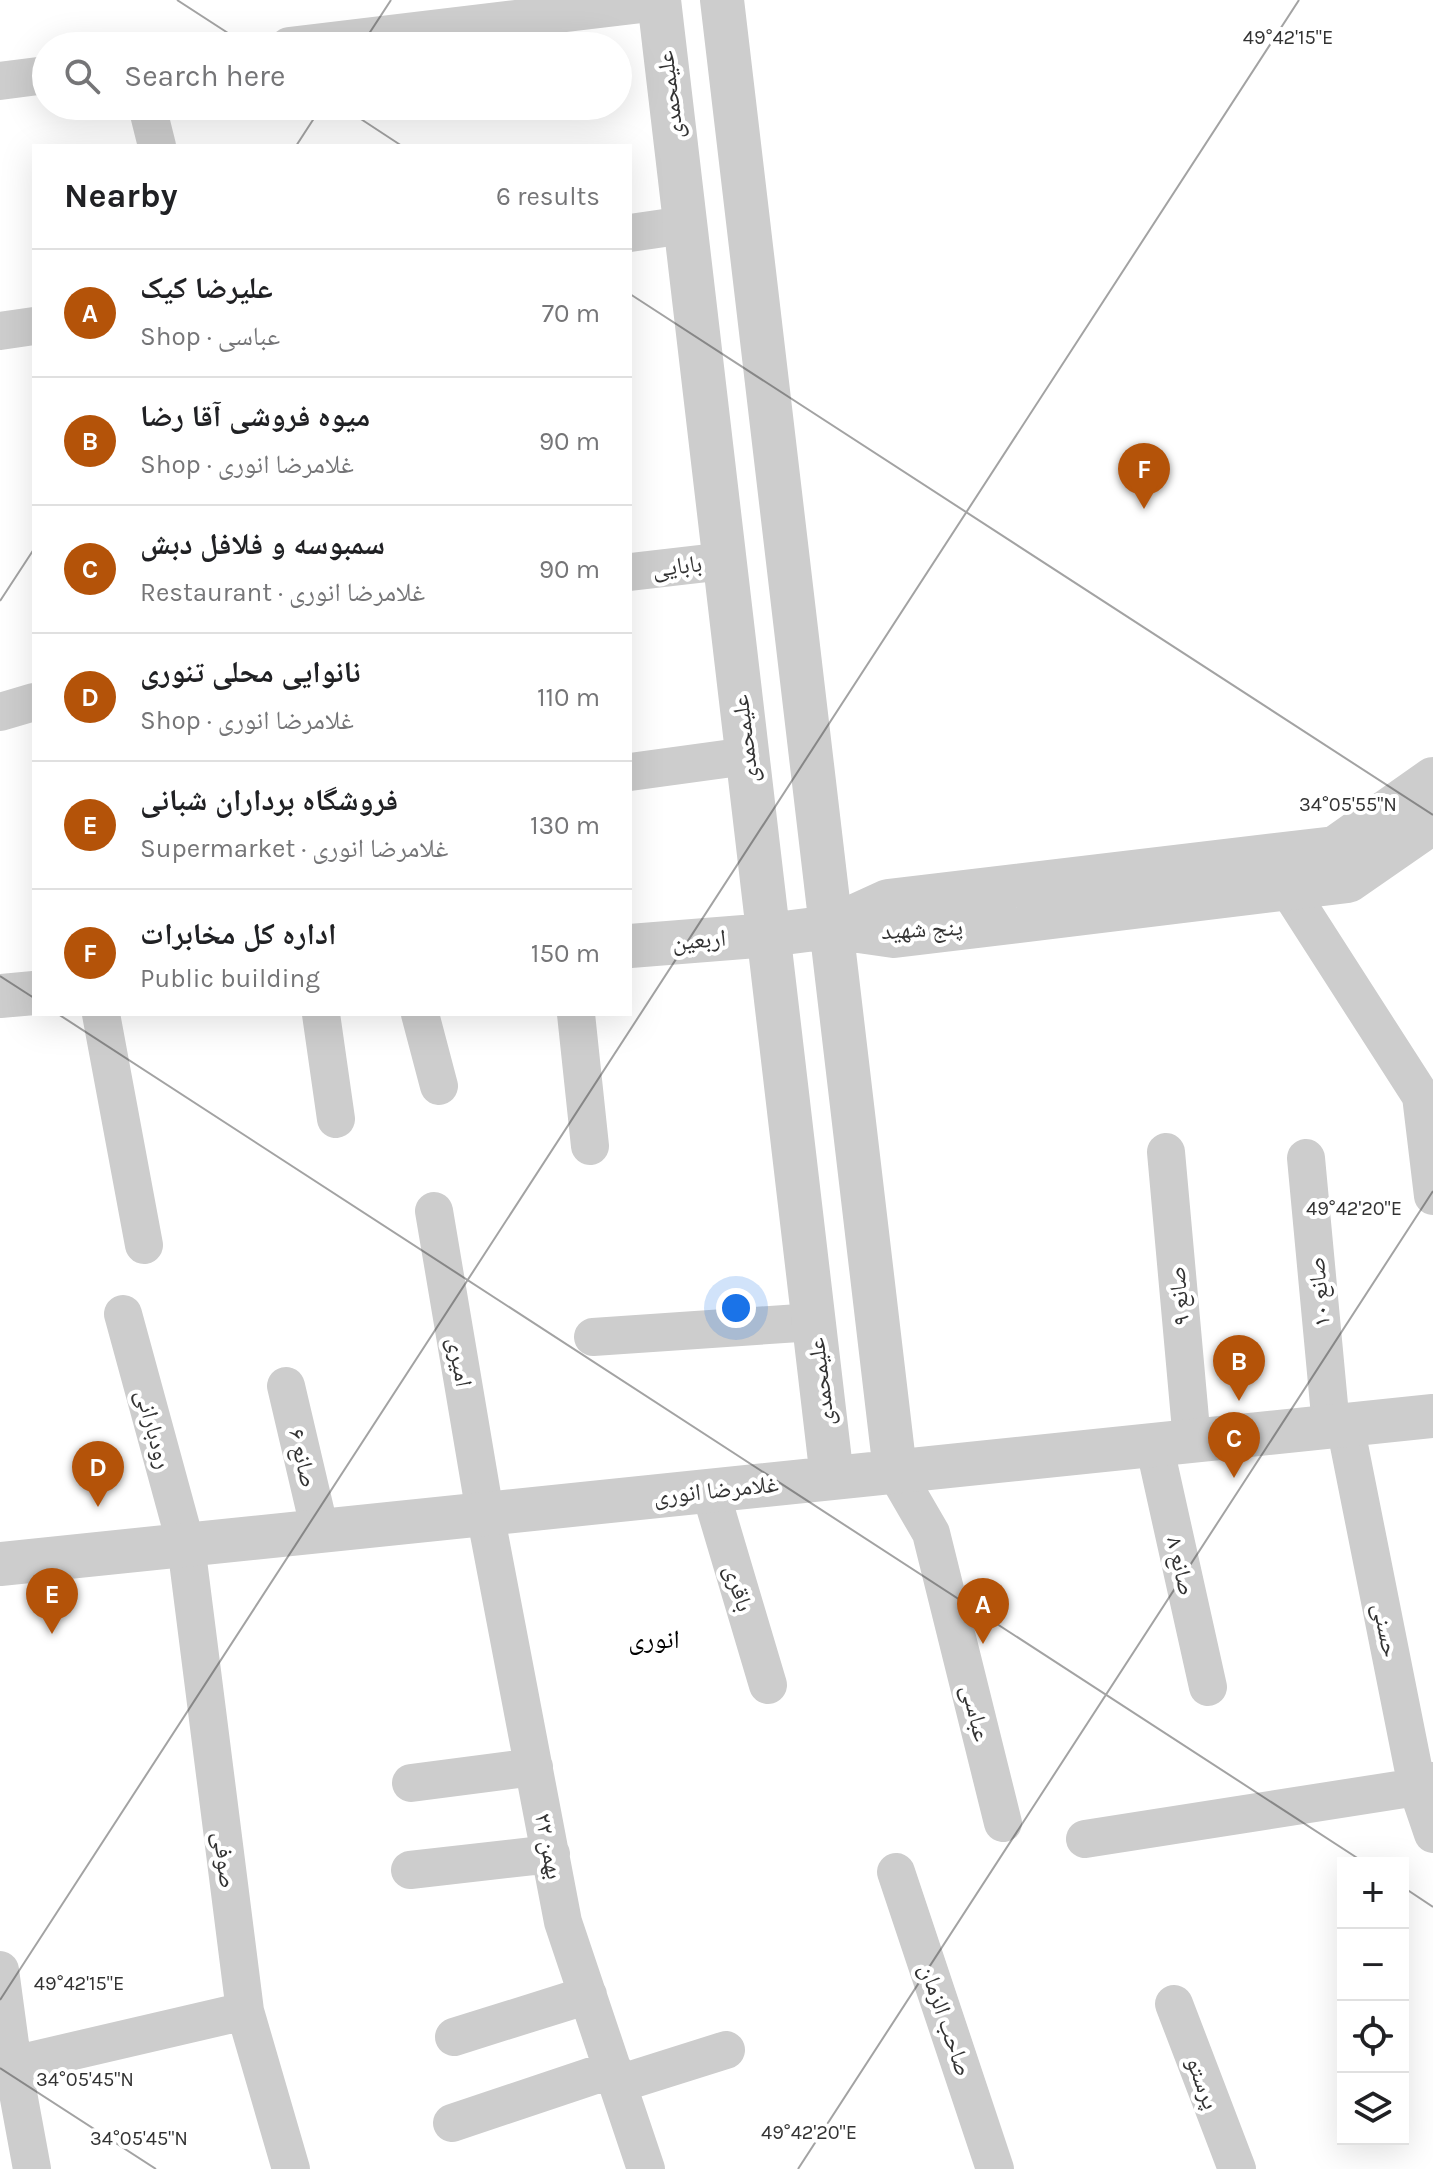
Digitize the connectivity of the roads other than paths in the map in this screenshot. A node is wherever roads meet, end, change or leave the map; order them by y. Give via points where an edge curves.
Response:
1 (722, 0) edge
2 (659, 1) edge
3 (404, 32) edge
4 (32, 77) edge
5 (0, 81) edge
6 (150, 120) edge
7 (156, 144) edge
8 (685, 225) junction
9 (632, 233) edge
10 (32, 326) edge
11 (0, 331) edge
12 (787, 556) junction
13 (725, 561) junction
14 (632, 572) edge
15 (32, 703) edge
16 (0, 712) edge
17 (747, 756) junction
18 (632, 772) edge
19 (1433, 779) edge
20 (1433, 822) edge
21 (1282, 872) junction
22 (831, 927) junction
23 (768, 935) junction
24 (632, 946) edge
25 (32, 993) edge
26 (0, 996) edge
27 (101, 1016) edge
28 (321, 1016) edge
29 (421, 1016) edge
30 (576, 1016) edge
31 (439, 1086) dead end
32 (1427, 1106) edge
33 (336, 1119) dead end
34 (590, 1146) dead end
35 (1166, 1152) dead end
36 (1306, 1158) dead end
37 (1433, 1196) edge
38 (434, 1211) dead end
39 (144, 1245) dead end
40 (123, 1314) dead end
41 (814, 1322) junction
42 (593, 1337) dead end
43 (286, 1386) dead end
44 (1433, 1416) edge
45 (1338, 1425) junction
46 (1173, 1442) junction
47 (895, 1471) junction
48 (832, 1478) junction
49 (710, 1490) junction
50 (485, 1513) junction
51 (320, 1531) junction
52 (186, 1545) junction
53 (0, 1564) edge
54 (768, 1685) dead end
55 (1208, 1687) dead end
56 (534, 1767) junction
57 (411, 1783) dead end
58 (1425, 1784) edge
59 (1003, 1823) dead end
60 (1433, 1834) edge
61 (1085, 1839) dead end
62 (551, 1854) junction
63 (410, 1870) dead end
64 (896, 1872) dead end
65 (0, 1970) edge
66 (588, 1995) junction
67 (1174, 2004) dead end
68 (245, 2011) junction
69 (454, 2037) dead end
70 (726, 2050) dead end
71 (6, 2067) edge
72 (616, 2077) junction
73 (452, 2123) dead end
74 (1228, 2167) edge
75 (32, 2169) edge
76 (291, 2169) edge
77 (646, 2169) edge
78 (995, 2169) edge

1 - 12 street
2 - 3 street
2 - 8 street, علیمحمدی
4 - 5 street
6 - 7 street
8 - 9 street
8 - 13 street, علیمحمدی
10 - 11 street
12 - 13 street
12 - 22 street
13 - 14 street, بابایی
13 - 17 street, علیمحمدی
15 - 16 street
17 - 18 street
17 - 23 street, علیمحمدی
19 - 21 street, پنج شهید via 1335,848
20 - 21 street, پنج شهید via 1348,881
21 - 22 street, پنج شهید via 894,936
21 - 32 street
22 - 23 street, پنج شهید
22 - 47 street
23 - 24 street, اربعین
23 - 41 street, علیمحمدی
25 - 26 street
27 - 39 street
28 - 33 street
29 - 31 street
30 - 34 street
32 - 37 street
35 - 46 street, صانع ۹
36 - 45 street, صانع ۱۰
38 - 50 street, امیری
40 - 52 street, رودبارانی
41 - 42 street
41 - 48 street, علیمحمدی
43 - 51 street, صانع ۶
44 - 45 street, غلامرضا انوری
45 - 46 street, غلامرضا انوری
45 - 58 street, حسنی
46 - 47 street, غلامرضا انوری
46 - 55 street, صانع ۸
47 - 48 street, غلامرضا انوری
47 - 59 street, عباسی via 931,1533
48 - 49 street, غلامرضا انوری
49 - 50 street, غلامرضا انوری
49 - 54 street, باقری
50 - 51 street, غلامرضا انوری
50 - 56 street, ۲۲ بهمن
51 - 52 street, غلامرضا انوری
52 - 53 street, غلامرضا انوری
52 - 68 street, صوفی
56 - 57 street
56 - 62 street, ۲۲ بهمن
58 - 60 street, حسنی
58 - 61 street
62 - 63 street
62 - 66 street, ۲۲ بهمن via 563,1922
64 - 78 street, صاحب الزمان
65 - 71 street
66 - 69 street
66 - 72 street, ۲۲ بهمن
67 - 74 street, پرستو
68 - 71 street
68 - 76 street, صوفی
70 - 72 street
71 - 75 street
72 - 73 street
72 - 77 street, ۲۲ بهمن

